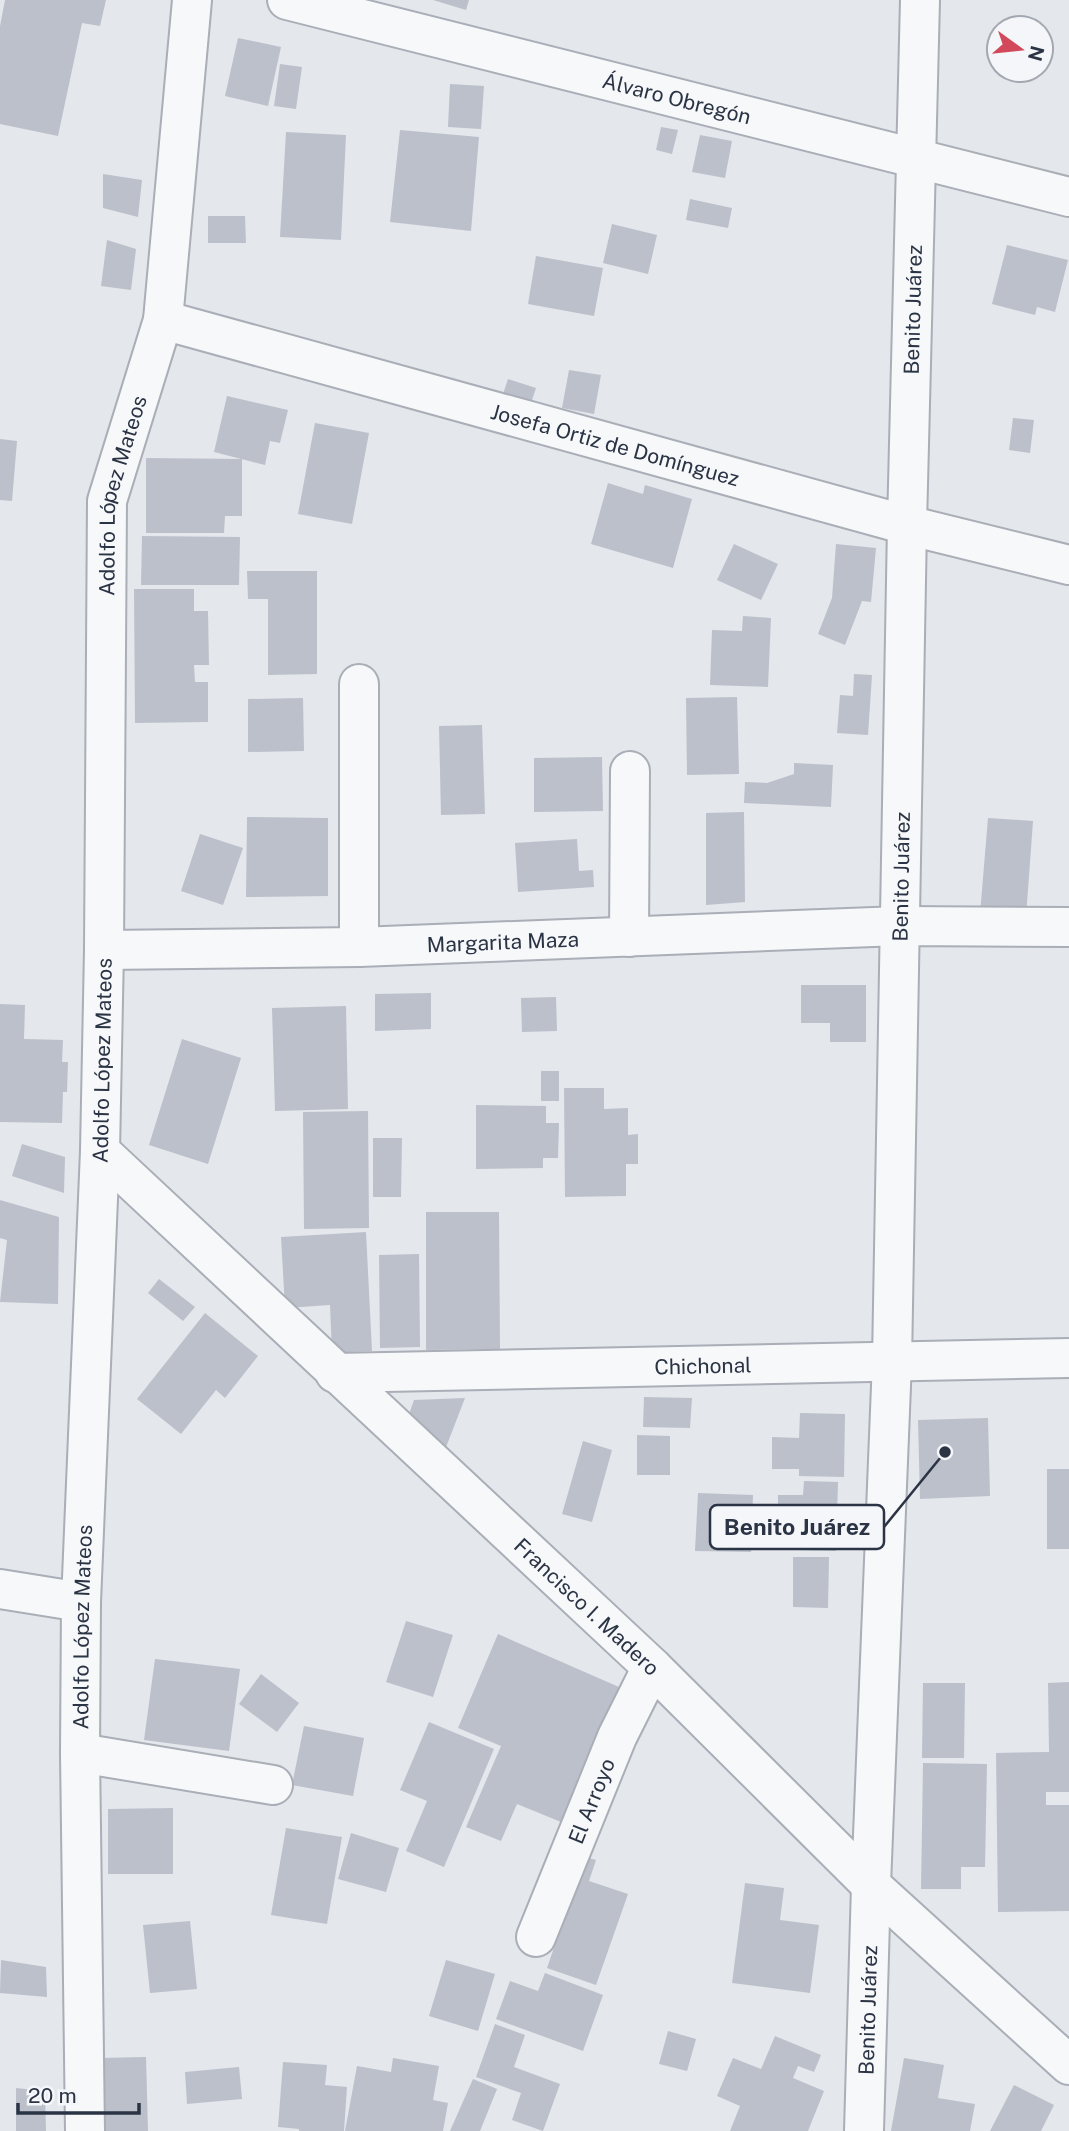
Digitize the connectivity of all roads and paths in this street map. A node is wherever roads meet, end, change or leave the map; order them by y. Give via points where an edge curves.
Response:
1 (192, 0) edge
2 (287, 0) edge
3 (920, 0) edge
4 (916, 159) junction
5 (1069, 197) edge
6 (163, 320) junction
7 (907, 525) junction
8 (1069, 565) edge
9 (359, 684) dead end
10 (630, 771) dead end
11 (900, 926) junction
12 (1069, 927) edge
13 (629, 937) junction
14 (359, 947) junction
15 (104, 950) junction
16 (100, 1151) junction
17 (1069, 1358) edge
18 (892, 1361) junction
19 (335, 1373) junction
20 (0, 1589) edge
21 (81, 1602) junction
22 (652, 1667) junction
23 (80, 1753) junction
24 (273, 1785) dead end
25 (872, 1885) junction
26 (536, 1937) dead end
27 (1028, 2029) junction
28 (1069, 2029) edge
29 (1069, 2065) edge
30 (85, 2131) edge
31 (864, 2131) edge

1 - 6 street, Adolfo López Mateos
2 - 4 street, Álvaro Obregón
3 - 4 street, Benito Juárez
4 - 5 street, Álvaro Obregón
4 - 7 street, Benito Juárez
6 - 7 street, Josefa Ortiz de Domínguez
6 - 15 street, Adolfo López Mateos via 107,501
7 - 8 street, Josefa Ortiz de Domínguez
7 - 11 street, Benito Juárez
9 - 14 street
10 - 13 street
11 - 12 street, Margarita Maza
11 - 13 street, Margarita Maza
11 - 18 street, Benito Juárez
13 - 14 street, Margarita Maza
14 - 15 street, Margarita Maza
15 - 16 street, Adolfo López Mateos
16 - 19 street, Francisco I. Madero
16 - 21 street, Adolfo López Mateos
17 - 18 street, Chichonal
18 - 19 street, Chichonal
18 - 25 street, Benito Juárez
19 - 22 street, Francisco I. Madero
20 - 21 street
21 - 23 street, Adolfo López Mateos
22 - 25 street, Francisco I. Madero
22 - 26 street, El Arroyo via 617,1737
23 - 24 street
23 - 30 street, Adolfo López Mateos
25 - 27 street, Francisco I. Madero
25 - 31 street, Benito Juárez
27 - 28 street
27 - 29 street, Francisco I. Madero

